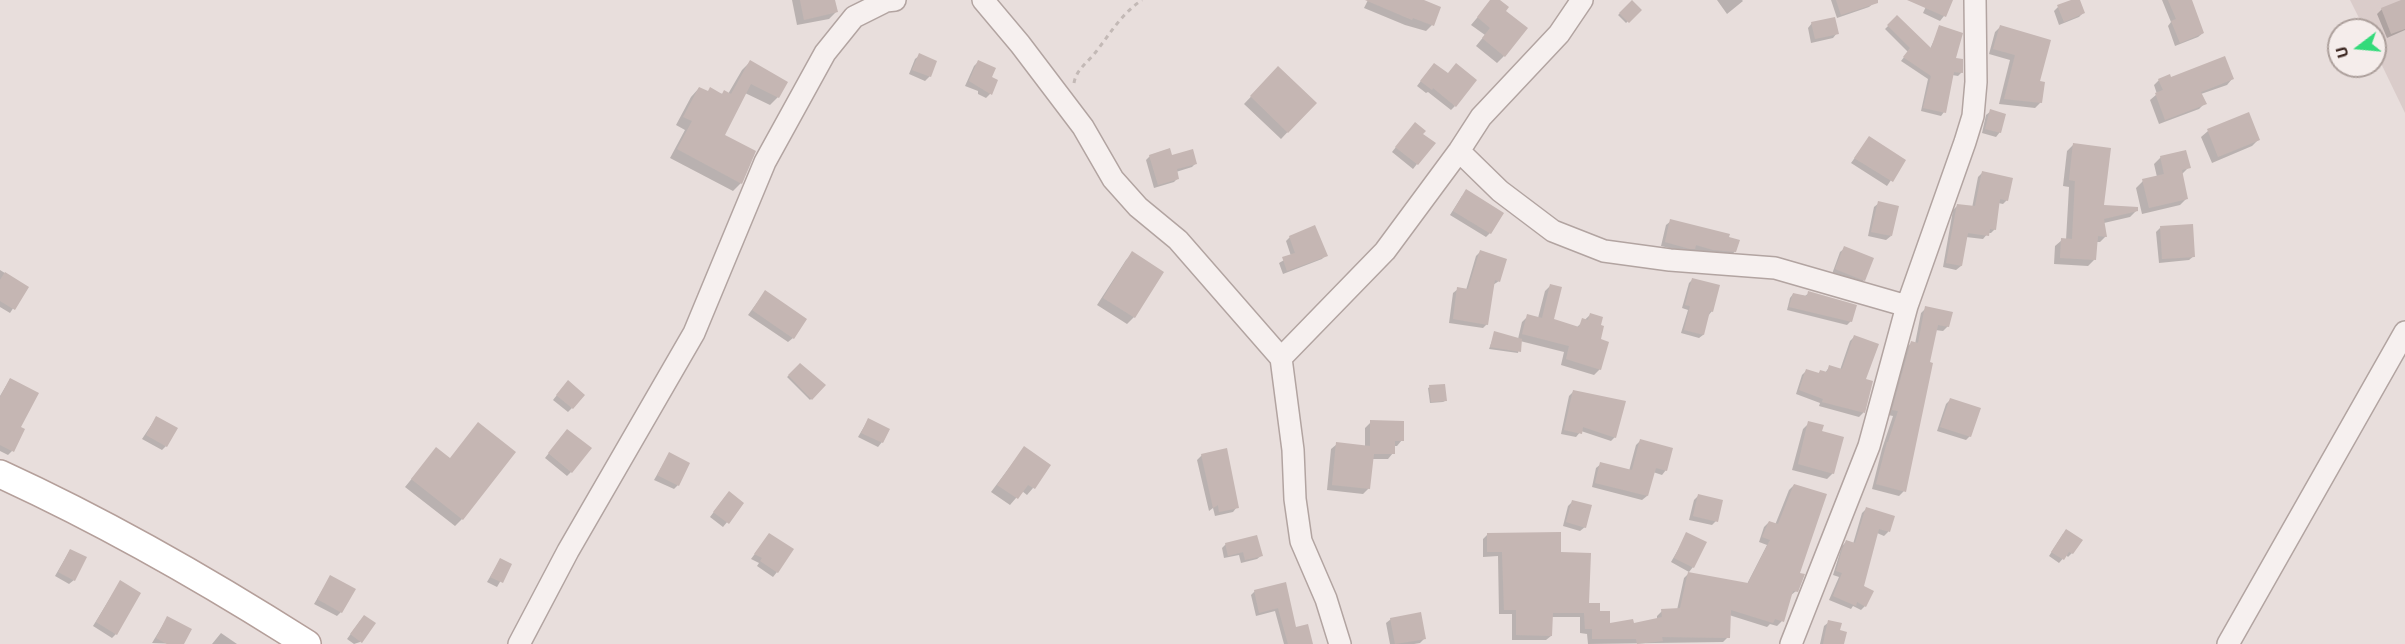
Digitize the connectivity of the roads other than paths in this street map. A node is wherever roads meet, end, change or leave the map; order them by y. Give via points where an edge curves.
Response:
1 (895, 0) edge
2 (983, 0) edge
3 (1582, 0) edge
4 (1979, 1) edge
5 (1459, 151) junction
6 (1907, 306) junction
7 (2405, 332) edge
8 (1281, 358) junction
9 (0, 474) edge
10 (307, 644) edge
11 (519, 644) edge
12 (1340, 644) edge
13 (1791, 644) edge
14 (2228, 644) edge

1 - 11 street via 854,16 825,53 765,162 694,333
2 - 8 street via 1083,127 1113,179 1138,207 1178,240
3 - 5 street via 1559,34 1481,117
4 - 6 street via 1973,116
5 - 6 street via 1500,190 1554,231 1604,251 1775,268
5 - 8 street via 1385,250
6 - 13 street via 1869,446
7 - 14 street
8 - 12 street via 1301,541
9 - 10 main road via 113,528

